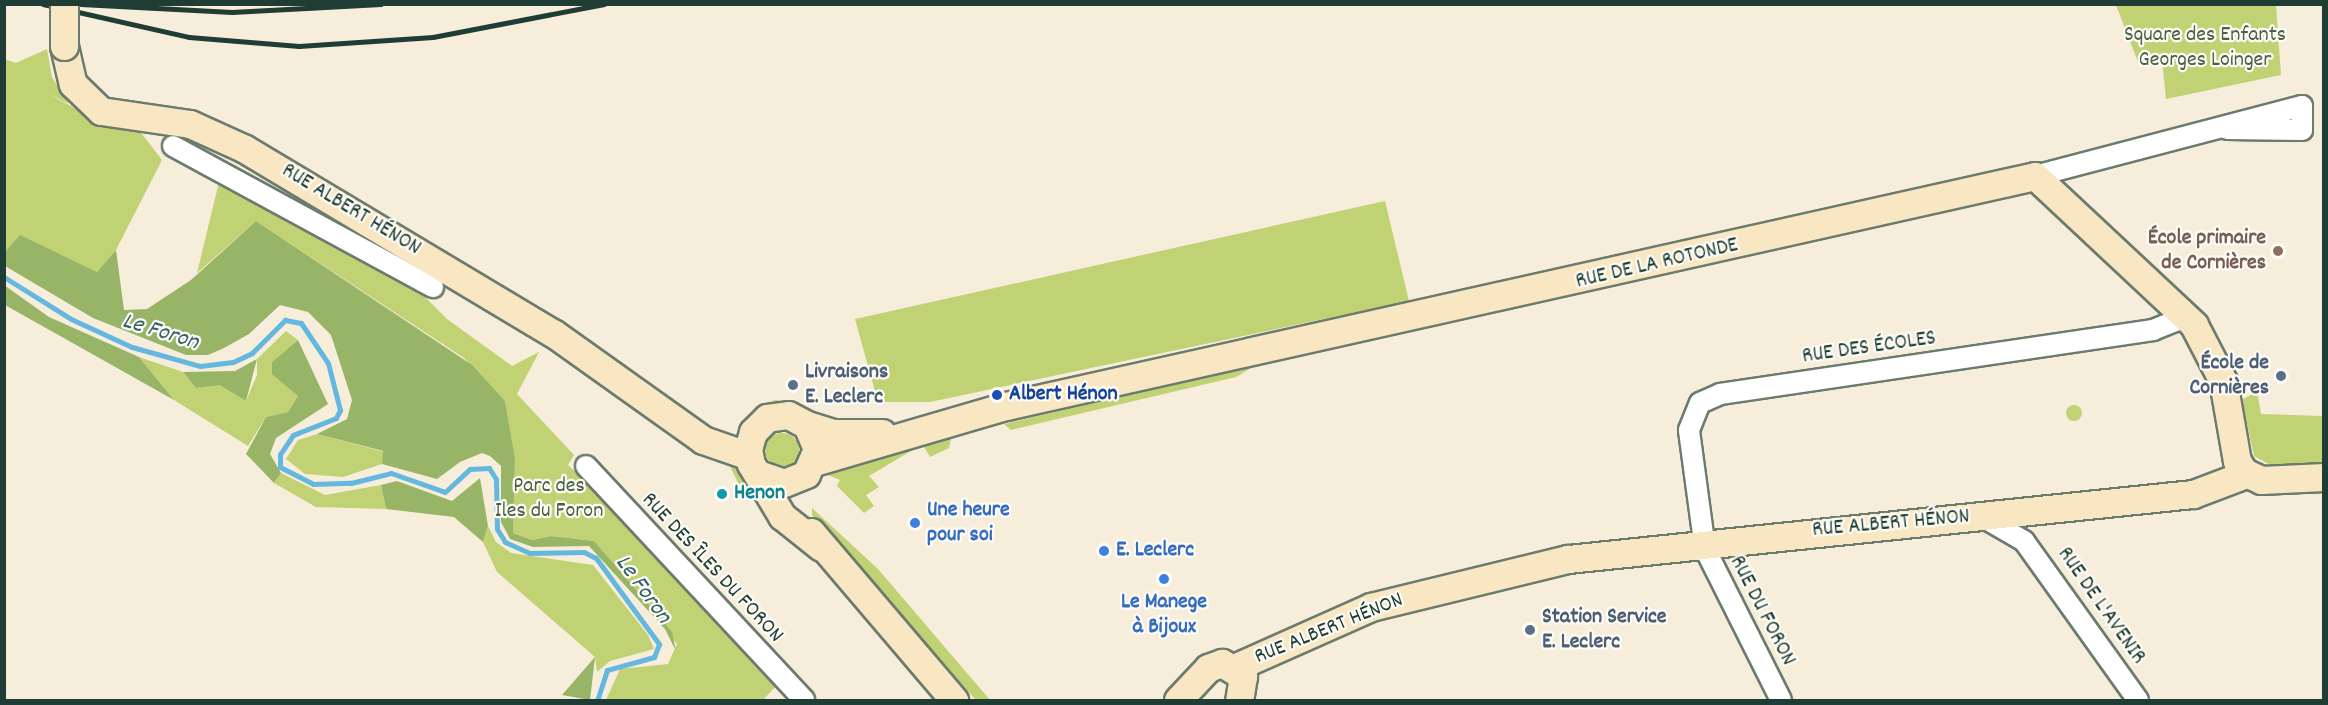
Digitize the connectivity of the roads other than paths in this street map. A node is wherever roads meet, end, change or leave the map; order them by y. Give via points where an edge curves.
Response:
1 (64, 4) edge
2 (2227, 129) dead end
3 (173, 146) dead end
4 (2035, 176) junction
5 (433, 287) dead end
6 (2187, 316) junction
7 (682, 424) junction
8 (807, 425) junction
9 (756, 427) junction
10 (908, 430) junction
11 (814, 462) junction
12 (586, 466) dead end
13 (755, 466) junction
14 (2246, 474) junction
15 (2324, 477) edge
16 (791, 482) junction
17 (2034, 510) junction
18 (1979, 516) junction
19 (2024, 541) junction
20 (1704, 543) junction
21 (821, 547) junction
22 (1240, 683) edge
23 (1204, 689) edge
24 (804, 700) edge
25 (954, 700) edge
26 (1178, 700) edge
27 (1781, 700) edge
28 (2138, 700) edge

1 - 7 street, RUE ALBERT HÉNON, bridge via 64,46 74,84 94,106 122,118 190,124 245,149 530,318
2 - 4 street
3 - 5 street
4 - 6 street
4 - 10 street, RUE DE LA ROTONDE
6 - 14 street via 2219,368 2237,461
6 - 20 street, RUE DES ÉCOLES via 2153,330 1705,399 1693,413 1689,430
7 - 9 street, RUE ALBERT HÉNON via 724,435
7 - 13 street, RUE ALBERT HÉNON via 709,444
8 - 9 street, RUE ALBERT HÉNON via 781,415
8 - 10 street, RUE DE LA ROTONDE via 833,433
8 - 11 street via 816,443
9 - 13 street
10 - 11 street, RUE DE LA ROTONDE
11 - 16 street
12 - 24 street, RUE DES ÎLES DU FORON
13 - 16 street, RUE ALBERT HÉNON
13 - 21 street via 787,522
14 - 15 street via 2261,480
14 - 17 street, RUE ALBERT HÉNON via 2193,494
16 - 21 street via 794,506
17 - 18 street, RUE ALBERT HÉNON
17 - 19 street, RUE DE L'AVENIR
18 - 19 street, RUE DE L'AVENIR
18 - 20 street, RUE ALBERT HÉNON
19 - 28 street, RUE DE L'AVENIR
20 - 22 street, RUE ALBERT HÉNON via 1579,557 1457,585 1311,644
20 - 27 street, RUE DU FORON via 1712,569
21 - 25 street
22 - 23 street, RUE ALBERT HÉNON via 1215,664
23 - 26 street, RUE ALBERT HÉNON

